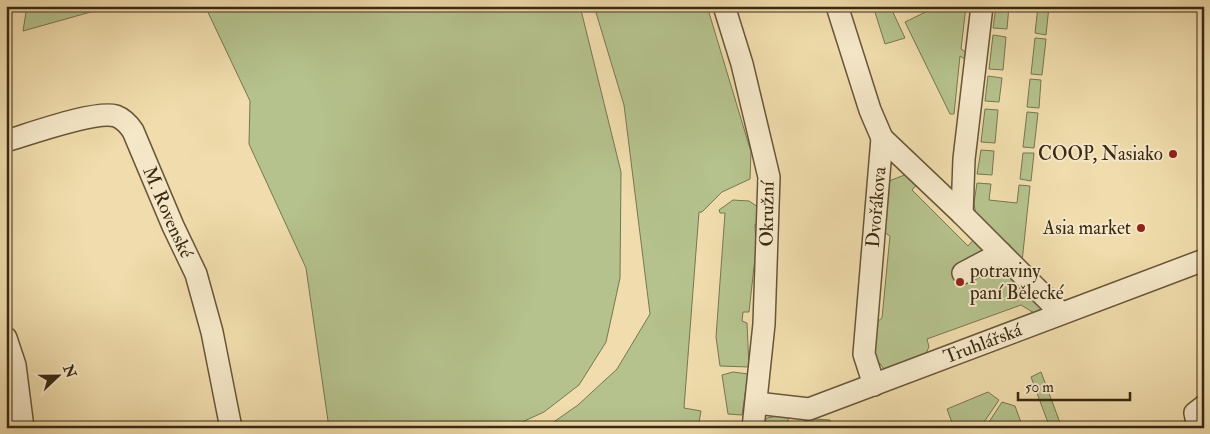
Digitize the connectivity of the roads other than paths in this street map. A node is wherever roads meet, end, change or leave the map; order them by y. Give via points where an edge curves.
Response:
1 (724, 6) edge
2 (837, 6) edge
3 (982, 6) edge
4 (882, 138) junction
5 (6, 141) edge
6 (910, 166) junction
7 (878, 180) junction
8 (962, 214) junction
9 (1001, 253) junction
10 (1204, 260) edge
11 (963, 273) dead end
12 (1061, 313) junction
13 (6, 338) edge
14 (874, 385) junction
15 (757, 403) junction
16 (1204, 406) edge
17 (23, 428) edge
18 (231, 428) edge
19 (753, 428) edge
20 (1198, 428) edge

1 - 15 street, Okružní via 742,64 769,177 764,324
2 - 4 street
3 - 8 street via 964,159
4 - 6 street, Dvořákova
4 - 7 street, Dvořákova
5 - 18 street, M. Rovenské via 99,115 118,116 127,122 134,131 196,274 212,332
6 - 7 street
6 - 8 street, Dvořákova
7 - 14 street, Dvořákova via 864,354
8 - 9 street, Dvořákova
9 - 11 street
9 - 12 street, Dvořákova
10 - 12 street, Truhlářská
12 - 14 street, Truhlářská
13 - 17 street via 15,365
14 - 15 street, Truhlářská via 809,409
15 - 19 street, Okružní
16 - 20 street via 1195,413

